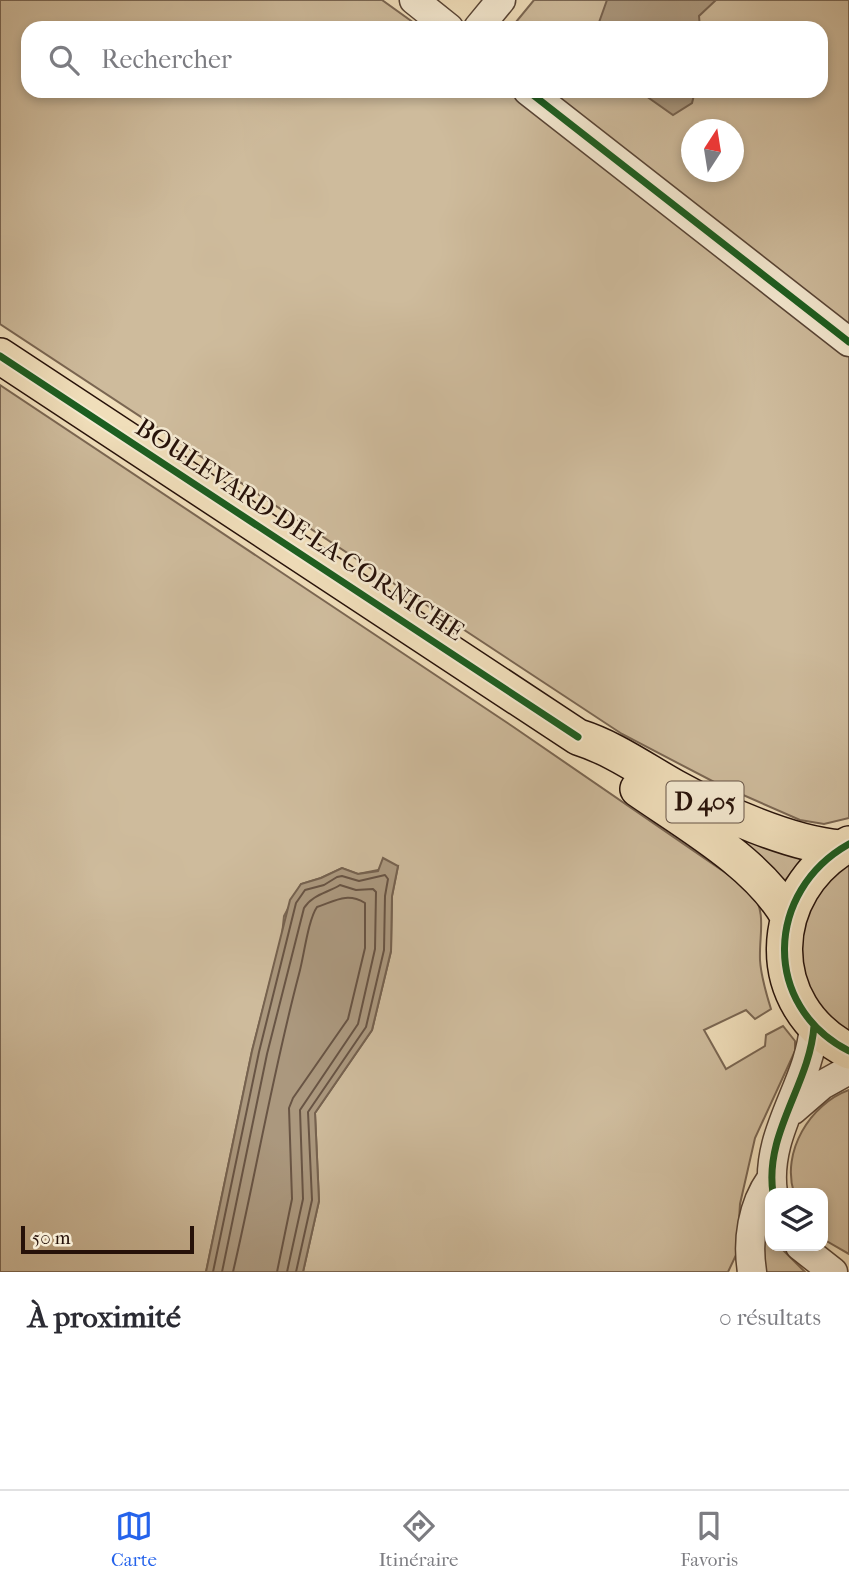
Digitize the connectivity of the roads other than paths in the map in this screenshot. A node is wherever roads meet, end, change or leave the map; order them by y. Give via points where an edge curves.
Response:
1 (414, 0) edge
2 (501, 0) edge
3 (440, 21) edge
4 (484, 21) edge
5 (537, 98) edge
6 (849, 342) edge
7 (0, 356) edge
8 (578, 737) junction
9 (845, 846) edge
10 (788, 916) junction
11 (814, 1026) junction
12 (849, 1051) edge
13 (849, 1070) edge
14 (786, 1118) junction
15 (772, 1186) edge
16 (806, 1251) edge
17 (752, 1272) edge
18 (833, 1272) edge

1 - 3 street
2 - 4 street
5 - 6 street
7 - 8 main road, BOULEVARD DE LA CORNICHE / D 405
8 - 9 main road, BOULEVARD DE LA CORNICHE / D 405 via 713,806 785,836 818,846
8 - 10 main road, BOULEVARD DE LA CORNICHE / D 405 via 592,756 754,873
9 - 10 main road via 814,871
10 - 11 main road via 784,949 789,982
11 - 12 main road
11 - 14 street via 813,1046
13 - 14 street via 810,1093
14 - 15 street via 774,1147
15 - 17 street via 759,1196 754,1214
16 - 18 street

